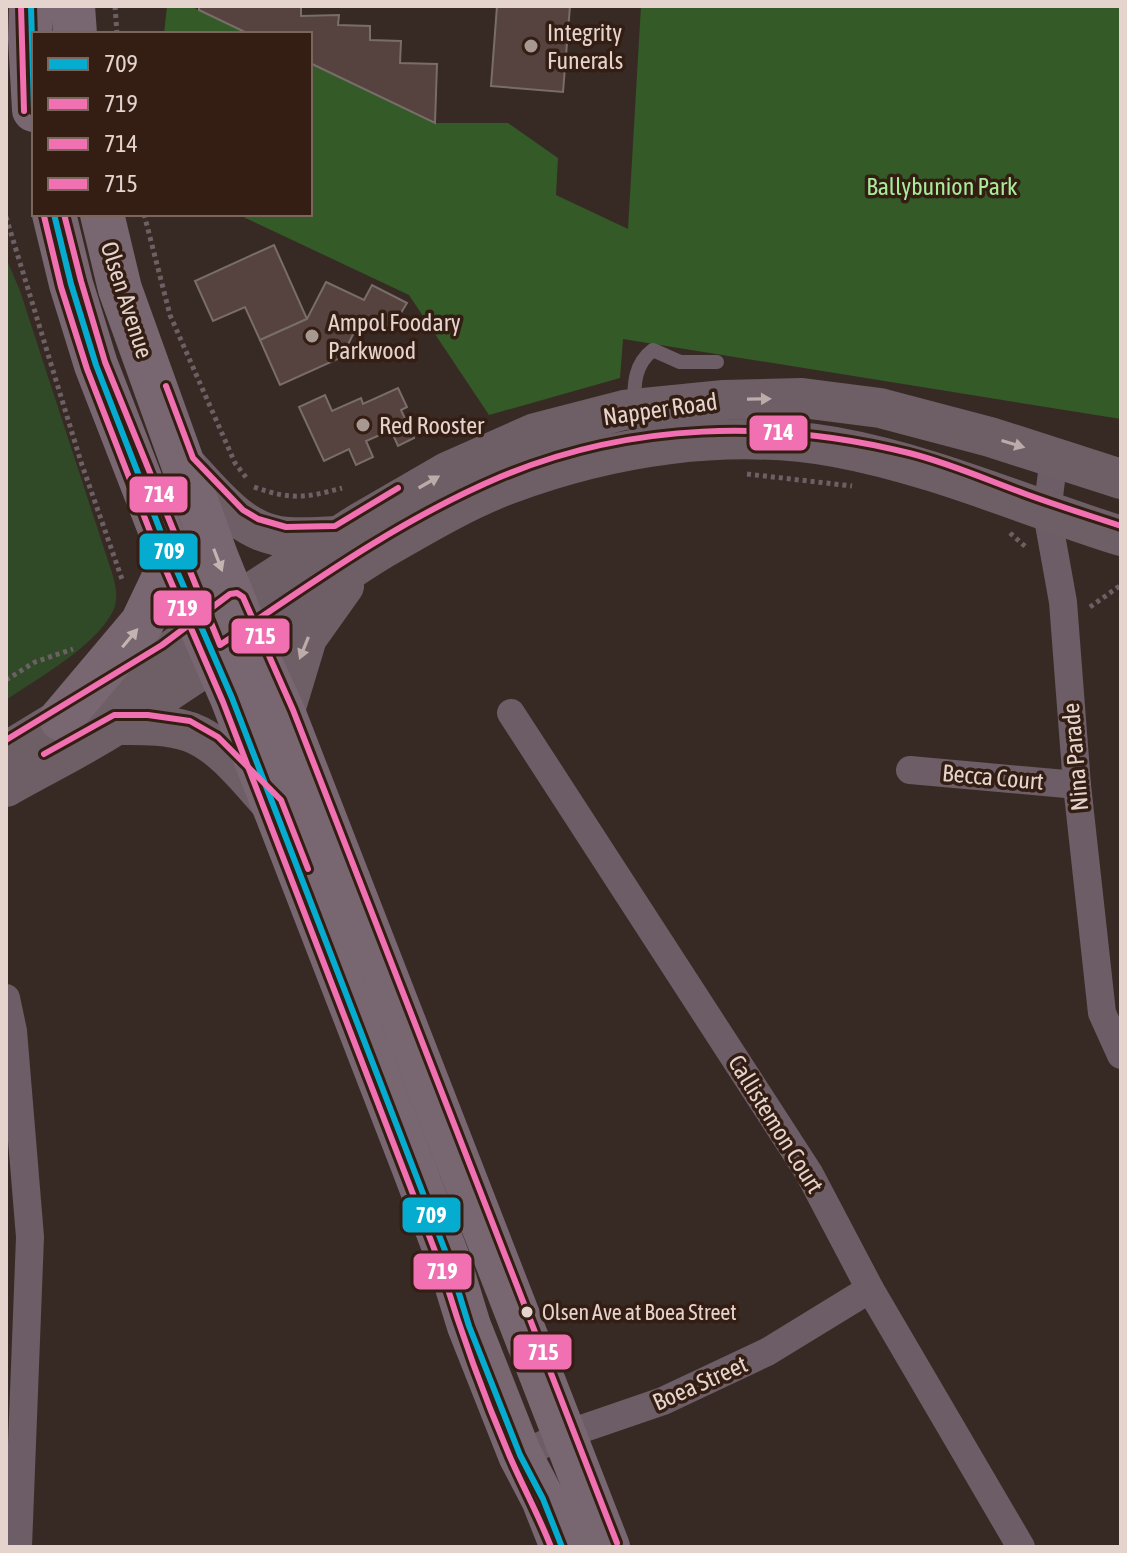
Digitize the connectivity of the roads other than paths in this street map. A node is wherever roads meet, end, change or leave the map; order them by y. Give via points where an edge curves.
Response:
1 (73, 6) edge
2 (22, 28) edge
3 (75, 32) edge
4 (32, 96) edge
5 (54, 216) edge
6 (102, 216) edge
7 (717, 362) dead end
8 (634, 409) junction
9 (1054, 456) junction
10 (184, 463) junction
11 (1121, 479) edge
12 (1047, 513) junction
13 (1121, 536) edge
14 (167, 548) junction
15 (350, 549) junction
16 (225, 632) junction
17 (511, 713) dead end
18 (284, 714) junction
19 (61, 719) junction
20 (116, 725) junction
21 (6, 752) edge
22 (910, 770) dead end
23 (1077, 785) junction
24 (6, 787) edge
25 (273, 806) junction
26 (6, 998) edge
27 (1121, 1055) edge
28 (870, 1289) junction
29 (564, 1435) junction
30 (520, 1455) junction
31 (18, 1547) edge
32 (562, 1547) edge
33 (608, 1547) edge
34 (1021, 1547) edge

1 - 3 main road
2 - 4 main road
5 - 14 main road, Olsen Avenue via 96,365
6 - 10 main road, Olsen Avenue via 120,289
7 - 8 lane via 680,362 653,350 643,358 634,381
8 -> 9 main road, Napper Road via 802,398 880,408
15 -> 8 main road, Napper Road via 447,472 535,433
9 - 11 main road, Napper Road
9 - 12 street, Nina Parade
10 - 15 main road via 250,526
10 -> 16 main road, Olsen Avenue via 216,556
12 - 13 main road, Napper Road
12 - 15 main road, Napper Road via 913,464 833,447 691,443 558,467
12 - 23 street, Nina Parade via 1063,602
14 - 16 main road, Olsen Avenue
19 -> 14 main road via 142,623 163,579
15 - 16 main road, Napper Road
15 -> 18 main road via 307,638
16 - 18 main road, Olsen Avenue
16 - 19 main road via 168,653
16 - 20 main road
16 - 25 main road, Olsen Avenue
17 - 28 street, Callistemon Court via 809,1173
18 - 29 main road, Olsen Avenue
19 - 21 main road
20 - 24 main road
20 - 25 main road via 186,730 199,736
22 - 23 street, Becca Court
23 - 27 street, Nina Parade via 1102,1013
25 - 30 main road, Olsen Avenue
26 - 31 street via 30,1237
28 - 29 street, Boea Street via 728,1371 663,1401
28 - 34 street, Callistemon Court
29 - 30 street, Boea Street
29 - 33 main road, Olsen Avenue
30 - 32 main road, Olsen Avenue

